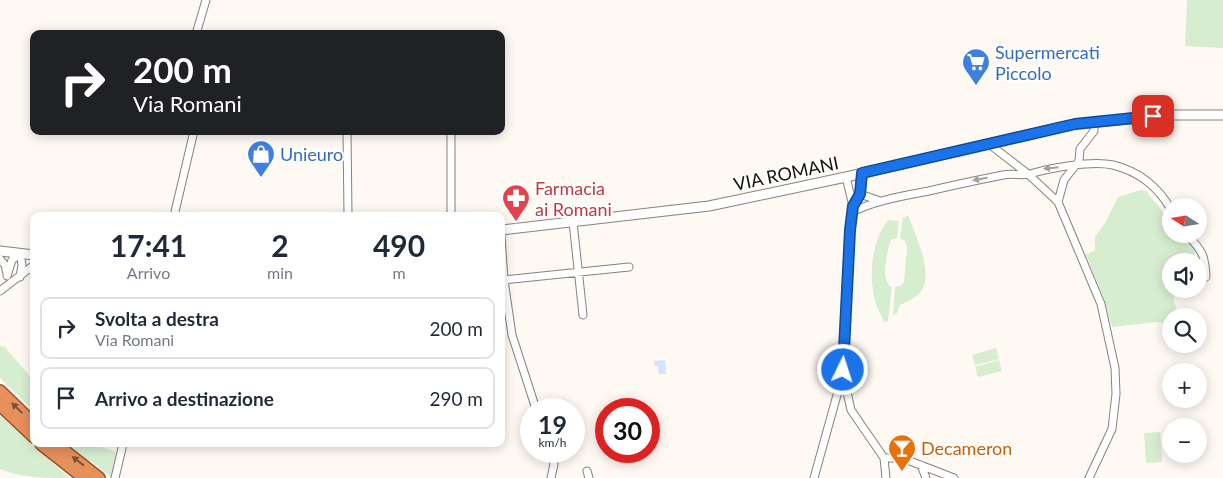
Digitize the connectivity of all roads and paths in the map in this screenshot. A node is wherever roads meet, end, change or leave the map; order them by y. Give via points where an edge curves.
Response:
1 (206, 0) edge
2 (197, 30) edge
3 (1223, 115) edge
4 (1094, 121) junction
5 (193, 135) edge
6 (347, 135) edge
7 (451, 135) edge
8 (992, 143) junction
9 (1075, 166) junction
10 (862, 173) junction
11 (1028, 174) junction
12 (846, 177) junction
13 (860, 194) junction
14 (1164, 198) edge
15 (880, 201) junction
16 (1058, 202) junction
17 (853, 209) junction
18 (175, 212) edge
19 (348, 212) edge
20 (451, 212) edge
21 (573, 222) junction
22 (505, 230) edge
23 (1195, 243) edge
24 (0, 251) edge
25 (20, 253) junction
26 (1203, 253) edge
27 (30, 254) edge
28 (0, 259) edge
29 (629, 266) dead end
30 (30, 268) edge
31 (578, 271) junction
32 (7, 276) junction
33 (20, 277) junction
34 (505, 280) edge
35 (505, 287) edge
36 (0, 291) edge
37 (584, 315) dead end
38 (843, 374) junction
39 (0, 391) edge
40 (532, 398) edge
41 (0, 405) edge
42 (30, 420) edge
43 (30, 433) edge
44 (45, 447) edge
45 (60, 447) edge
46 (122, 447) edge
47 (884, 458) junction
48 (554, 463) edge
49 (921, 465) junction
50 (951, 477) edge
51 (84, 478) edge
52 (99, 478) edge
53 (115, 478) edge
54 (551, 478) edge
55 (814, 478) edge
56 (886, 478) edge
57 (926, 478) edge
58 (1089, 478) edge

1 - 2 street
3 - 4 street, VIA ROMANI
4 - 8 street, VIA ROMANI
4 - 9 street via 1094,131 1083,144
5 - 18 street
6 - 19 street
7 - 20 street
8 - 10 street, VIA ROMANI
8 - 11 street
9 -> 11 street
9 - 14 street via 1112,164 1151,184
9 - 16 street via 1062,186
10 - 12 street, VIA ROMANI
10 - 13 street
11 -> 15 street via 1010,174
11 - 16 street
12 - 17 street
12 - 21 street, VIA ROMANI via 708,206
13 - 15 street
13 - 17 street
15 - 17 street
16 - 58 street via 1101,304 1115,368 1112,429
17 - 38 street
21 - 22 street, VIA ROMANI
21 - 31 street
23 - 26 street
24 - 25 street
25 - 27 street
25 - 32 street via 12,260
25 - 33 street
28 - 32 street via 5,264
29 - 31 street
30 - 33 street
31 - 34 street
31 - 37 street
32 - 36 street
33 - 36 street
35 - 40 street via 512,335
38 - 47 street via 851,410
38 - 55 street
42 -> 39 highway
41 - 43 highway
44 - 51 highway
52 -> 45 highway
46 - 53 street
47 - 49 street via 902,458
47 - 56 street
48 - 54 street
49 - 50 street
49 - 57 street

